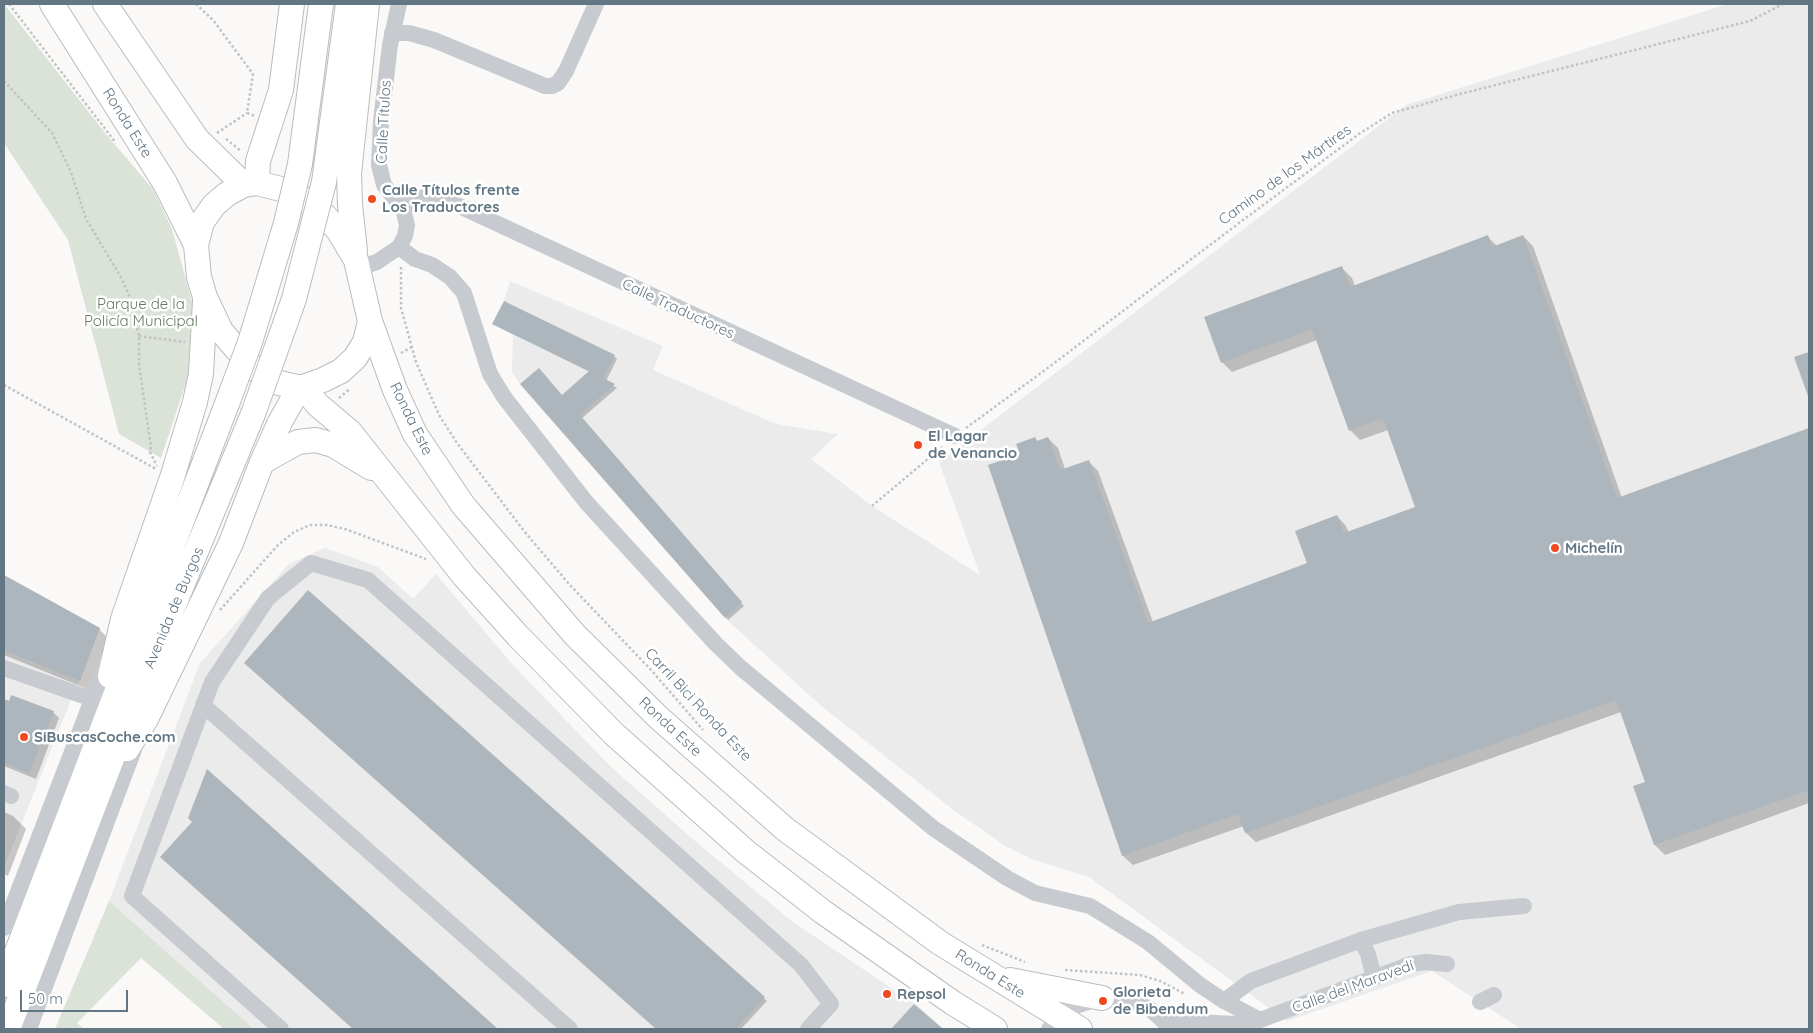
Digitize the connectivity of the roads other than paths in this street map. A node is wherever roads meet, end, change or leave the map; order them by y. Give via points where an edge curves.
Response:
1 (52, 4) edge
2 (105, 4) edge
3 (292, 4) edge
4 (321, 4) edge
5 (348, 4) edge
6 (367, 4) edge
7 (399, 4) edge
8 (596, 4) edge
9 (392, 33) junction
10 (251, 184) junction
11 (403, 209) junction
12 (196, 245) junction
13 (399, 247) junction
14 (357, 264) junction
15 (205, 297) junction
16 (370, 321) junction
17 (300, 387) junction
18 (954, 436) road end
19 (262, 462) junction
20 (389, 479) junction
21 (123, 619) junction
22 (4, 668) edge
23 (92, 699) junction
24 (203, 705) junction
25 (146, 719) junction
26 (90, 760) junction
27 (100, 792) junction
28 (1524, 906) dead end
29 (25, 907) edge
30 (4, 928) edge
31 (1360, 940) junction
32 (59, 950) junction
33 (1447, 964) dead end
34 (998, 978) junction
35 (1374, 978) junction
36 (4, 985) edge
37 (1102, 998) junction
38 (1224, 1001) junction
39 (967, 1019) edge
40 (1054, 1023) edge
41 (1167, 1024) edge
42 (1254, 1026) edge
43 (8, 1029) edge
44 (29, 1029) edge
45 (281, 1029) edge
46 (570, 1029) edge
47 (808, 1029) edge
48 (995, 1029) edge
49 (1080, 1029) edge

1 - 12 highway, Ronda Este via 166,183
2 - 10 highway via 209,138
3 - 10 highway via 281,90
4 - 26 highway, Avenida de Burgos, bridge via 300,164 268,284 228,402
5 - 27 highway, Avenida de Burgos, bridge via 324,182 294,299 253,414
6 - 14 highway via 349,174
7 - 9 street, Calle Títulos
8 - 9 street via 566,72 552,86 545,86 434,40 409,33
9 - 11 street, Calle Títulos via 381,121 380,165 384,185
10 - 12 highway, Ronda Este via 227,194 214,205 202,222
10 - 14 highway, Ronda Este via 285,190 303,198 338,230
11 - 13 street via 407,224
11 - 18 street, Calle Traductores via 415,198 432,197 457,205
12 - 15 highway, Ronda Este
13 - 14 street via 377,262
13 - 38 street via 450,277 464,293 490,374 504,397 586,502 741,668 933,828 1035,893 1090,906 1148,942
14 - 16 highway, Ronda Este
15 - 17 highway, Ronda Este via 221,331 252,367 275,382
15 - 21 highway via 201,374 195,402
16 - 17 highway, Ronda Este via 365,342 355,358 341,371
16 - 34 highway, Ronda Este via 415,434 432,461 491,539 582,642 666,725 785,829 940,943
17 - 19 highway
17 - 20 highway via 350,432
19 - 20 highway via 298,442 316,440 333,445
19 - 25 highway via 231,543
20 - 39 highway via 464,576 518,636 656,773 745,851
21 - 23 street, Avenida de Burgos
21 - 26 highway
22 - 23 street
23 - 29 street, Avenida de Burgos
24 - 45 street via 132,896
24 - 46 street
24 - 47 street via 212,682 268,598 311,563 368,580 801,965 831,1004
25 - 27 highway
25 - 32 street
26 - 29 highway, Avenida de Burgos
27 - 29 highway, Avenida de Burgos
28 - 31 street via 1459,912
29 - 30 street, Avenida de Burgos
29 - 32 street via 62,920
29 - 36 highway, Avenida de Burgos
29 - 43 highway, Avenida de Burgos
31 - 35 street via 1368,954
31 - 38 street via 1251,981
32 - 44 street
33 - 35 street, Calle del Maravedí via 1411,964
34 - 37 highway
34 - 40 highway, Ronda Este
35 - 42 street, Calle del Maravedí
37 - 40 street via 1078,1005
37 - 41 street via 1135,1002 1150,1009
38 - 42 street
39 - 48 highway
40 - 49 highway, Ronda Este
41 - 42 street, Calle del Maravedí

